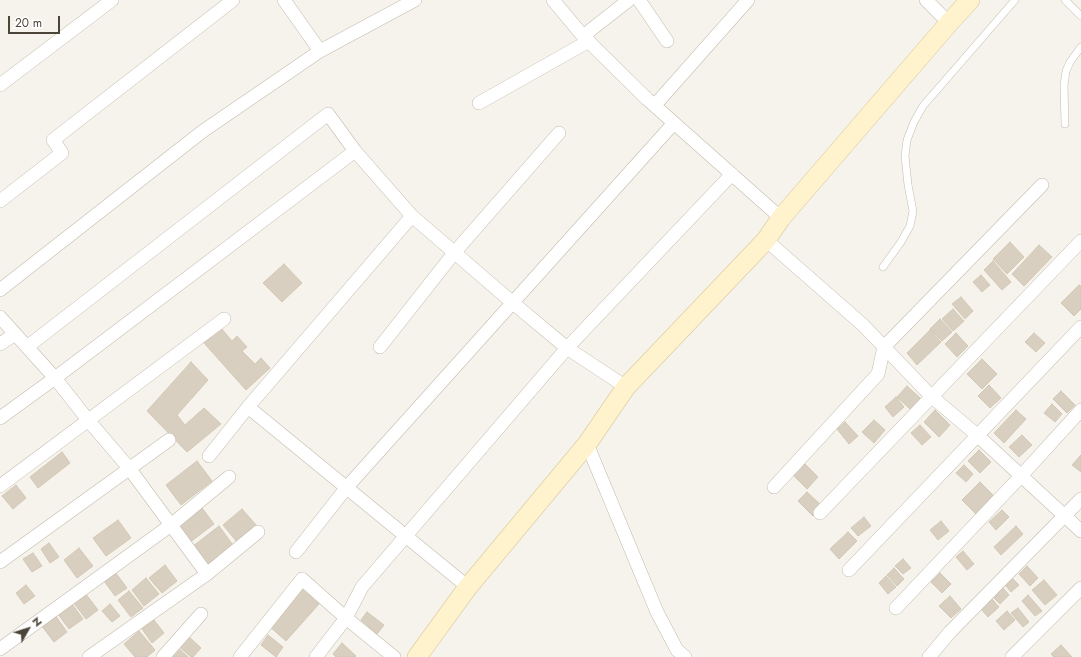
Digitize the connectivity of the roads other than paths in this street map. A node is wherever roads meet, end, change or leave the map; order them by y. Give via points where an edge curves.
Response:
1 (112, 0) edge
2 (233, 0) edge
3 (284, 0) edge
4 (415, 0) edge
5 (553, 0) edge
6 (629, 0) edge
7 (639, 0) edge
8 (748, 0) edge
9 (926, 0) edge
10 (970, 0) edge
11 (1015, 0) edge
12 (1065, 0) edge
13 (1081, 4) edge
14 (1075, 10) junction
15 (1081, 16) edge
16 (949, 23) junction
17 (586, 39) junction
18 (667, 41) dead end
19 (1081, 47) edge
20 (320, 51) junction
21 (0, 85) edge
22 (479, 103) dead end
23 (654, 105) junction
24 (674, 123) junction
25 (1065, 124) dead end
26 (559, 133) dead end
27 (355, 151) junction
28 (732, 174) junction
29 (1042, 185) dead end
30 (0, 202) edge
31 (412, 216) junction
32 (781, 218) junction
33 (766, 240) junction
34 (1081, 241) edge
35 (454, 253) junction
36 (883, 267) dead end
37 (0, 290) edge
38 (513, 304) junction
39 (0, 318) edge
40 (224, 319) dead end
41 (1081, 327) edge
42 (15, 334) junction
43 (0, 344) edge
44 (27, 347) junction
45 (380, 347) dead end
46 (884, 347) junction
47 (567, 348) junction
48 (55, 378) junction
49 (626, 387) junction
50 (931, 396) junction
51 (248, 407) junction
52 (1081, 410) edge
53 (0, 418) edge
54 (88, 420) junction
55 (977, 435) junction
56 (169, 440) dead end
57 (587, 444) junction
58 (209, 456) dead end
59 (129, 468) junction
60 (1021, 476) junction
61 (229, 477) dead end
62 (0, 486) edge
63 (774, 487) dead end
64 (347, 488) junction
65 (1081, 499) edge
66 (820, 513) dead end
67 (1064, 516) junction
68 (171, 524) junction
69 (1081, 531) edge
70 (258, 532) dead end
71 (406, 537) junction
72 (296, 552) dead end
73 (0, 562) edge
74 (849, 570) dead end
75 (207, 574) junction
76 (468, 587) junction
77 (1081, 588) edge
78 (896, 608) dead end
79 (201, 614) dead end
80 (346, 618) junction
81 (0, 649) edge
82 (89, 657) edge
83 (163, 657) edge
84 (240, 657) edge
85 (316, 657) edge
86 (394, 657) edge
87 (417, 657) edge
88 (685, 657) edge
89 (929, 657) edge
90 (1012, 657) edge

1 - 21 street
2 - 30 street via 53,140 62,153
3 - 20 street
4 - 20 street
5 - 17 street
6 - 17 street
7 - 18 street
8 - 23 street
9 - 16 street
10 - 16 street
11 - 36 lane via 923,106 914,122 907,140 905,156 913,211 910,226
12 - 14 lane
13 - 14 lane
14 - 15 lane
16 - 32 street
17 - 22 street
17 - 23 street
19 - 25 lane via 1066,71
20 - 37 street via 203,131
23 - 24 street
24 - 28 street
24 - 38 street
26 - 35 street
27 - 31 street
27 - 44 street via 328,114
27 - 48 street
28 - 32 street
28 - 47 street
29 - 46 street
31 - 35 street
31 - 51 street
32 - 33 street
33 - 46 street via 863,325
33 - 49 street
34 - 50 street
35 - 38 street
35 - 45 street
38 - 47 street
38 - 64 street
39 - 42 street
40 - 54 street
41 - 55 street
42 - 43 street
42 - 44 street
44 - 48 street
46 - 50 street
46 - 63 street via 878,374
47 - 49 street
47 - 71 street
48 - 53 street
48 - 54 street
49 - 57 street
50 - 55 street
50 - 66 street
51 - 58 street
51 - 64 street
52 - 60 street
54 - 59 street
54 - 62 street
55 - 60 street
55 - 74 street
56 - 59 street
57 - 76 street
57 - 88 street via 657,612 677,650
59 - 68 street
59 - 73 street
60 - 67 street
60 - 78 street
61 - 68 street
64 - 71 street
64 - 72 street
65 - 67 street
67 - 69 street
67 - 89 street via 950,632
68 - 75 street
68 - 81 street
70 - 75 street
71 - 76 street
71 - 80 street via 362,587
75 - 82 street
76 - 87 street
77 - 90 street
79 - 83 street
80 - 84 street via 302,579
80 - 85 street
80 - 86 street

